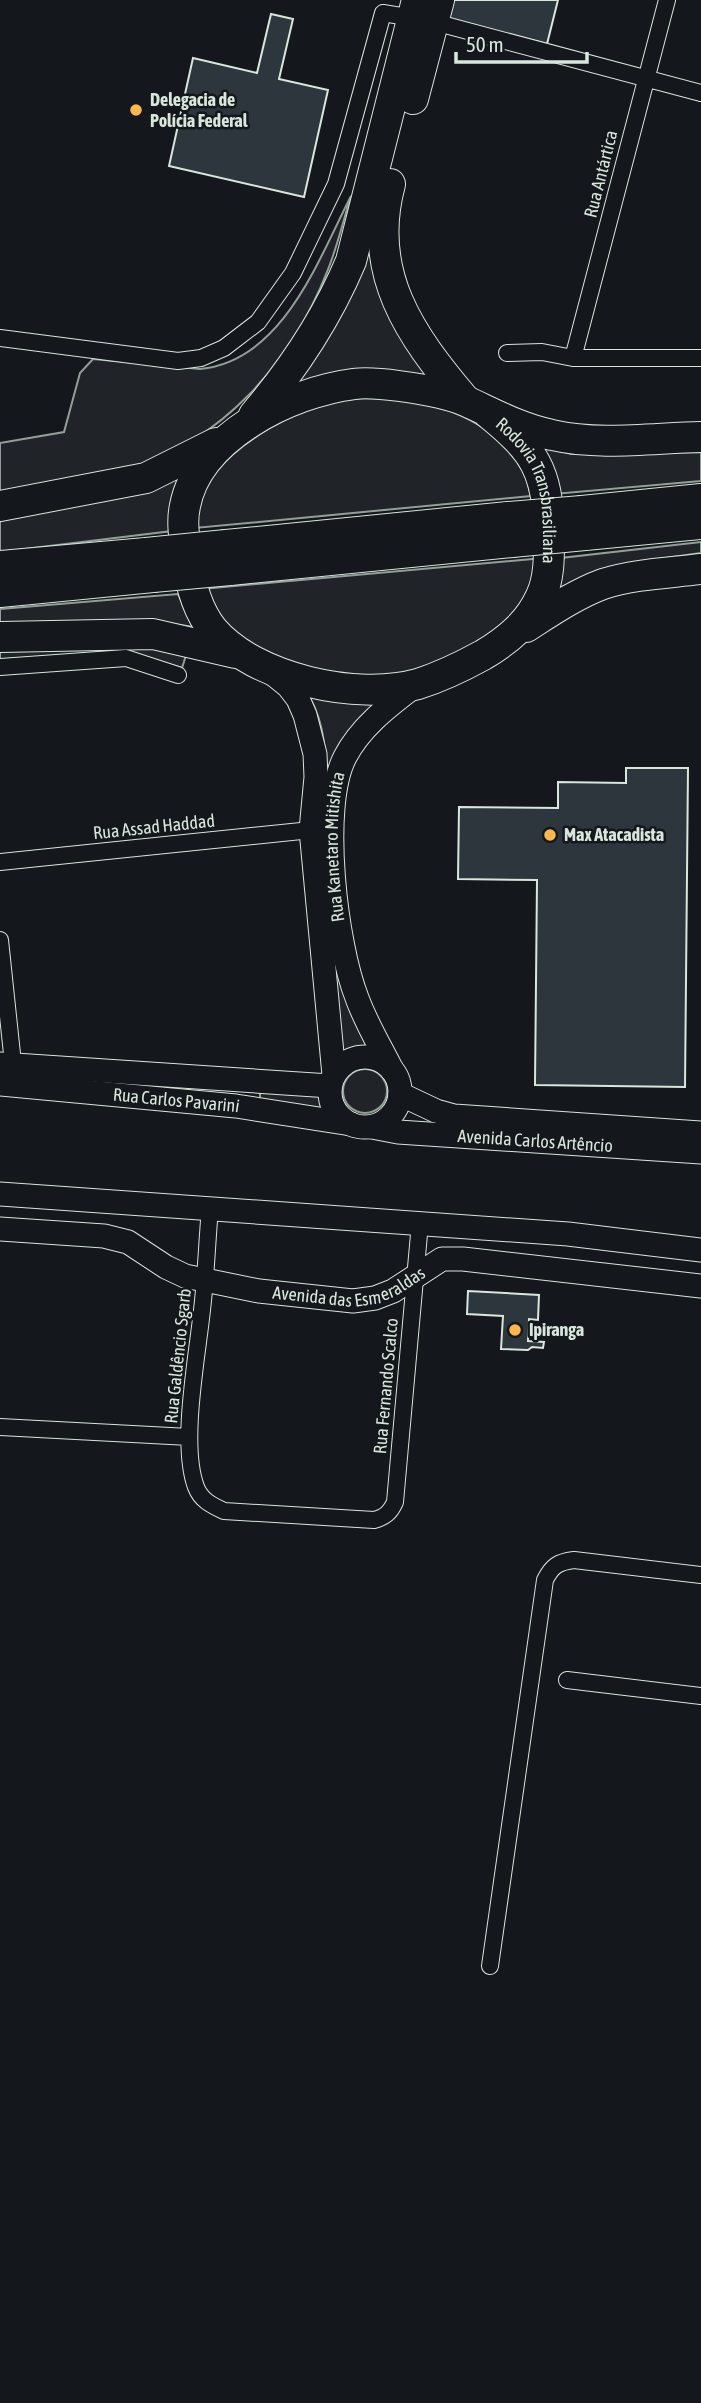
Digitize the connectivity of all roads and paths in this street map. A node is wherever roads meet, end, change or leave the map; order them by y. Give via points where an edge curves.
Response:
1 (667, 0) edge
2 (426, 10) edge
3 (645, 79) junction
4 (701, 93) edge
5 (0, 338) edge
6 (507, 353) dead end
7 (573, 358) junction
8 (701, 358) edge
9 (476, 406) junction
10 (238, 429) junction
11 (701, 437) edge
12 (701, 499) edge
13 (0, 506) edge
14 (584, 523) junction
15 (701, 524) edge
16 (150, 565) junction
17 (0, 566) edge
18 (701, 569) edge
19 (0, 592) edge
20 (514, 634) junction
21 (0, 636) edge
22 (253, 660) junction
23 (0, 667) edge
24 (178, 675) dead end
25 (416, 684) junction
26 (311, 830) junction
27 (0, 862) edge
28 (0, 940) edge
29 (393, 1070) junction
30 (7, 1075) edge
31 (332, 1080) junction
32 (238, 1081) junction
33 (400, 1094) junction
34 (236, 1106) junction
35 (361, 1125) junction
36 (701, 1133) edge
37 (701, 1152) edge
38 (0, 1194) edge
39 (210, 1208) junction
40 (420, 1223) junction
41 (0, 1229) edge
42 (701, 1250) edge
43 (415, 1277) junction
44 (205, 1281) junction
45 (701, 1286) edge
46 (0, 1427) edge
47 (189, 1437) junction
48 (208, 1504) joint
49 (701, 1575) edge
50 (567, 1680) dead end
51 (701, 1696) edge
52 (489, 1966) dead end

1 - 3 street, Rua Antártica
2 - 3 street
2 - 5 street via 383,13 336,184 293,273 258,322 233,342 201,358 178,361
2 - 9 highway, Rodovia Transbrasiliana via 383,220 384,250 405,320 422,348
2 - 10 highway, Rodovia Transbrasiliana via 337,294 295,365
3 - 4 street
3 - 7 street, Rua Antártica
6 - 7 street via 542,352
7 - 8 street
9 - 10 highway, Rodovia Transbrasiliana via 401,386 354,384 309,395
9 - 11 highway via 528,428 575,439
9 - 20 highway, Rodovia Transbrasiliana via 523,444 545,487 547,574 532,613
10 - 13 highway via 146,478
10 - 22 highway, Rodovia Transbrasiliana via 194,482 184,506 183,524 187,562 201,609 211,627
12 - 14 highway
14 - 15 highway
14 - 16 highway, bridge
16 - 17 highway
16 - 19 highway
18 - 20 highway via 602,585
20 - 25 highway, Rodovia Transbrasiliana via 470,662
21 - 22 highway via 153,634
22 - 25 highway, Rodovia Transbrasiliana via 337,687 377,690
22 - 26 main road, Rua Kanetaro Mitishita via 288,686 311,734 316,777
23 - 24 street via 126,658
25 - 29 main road, Rua Kanetaro Mitishita via 357,738 335,786 332,850 343,950 356,996
26 - 27 street, Rua Assad Haddad
26 - 31 main road, Rua Kanetaro Mitishita
28 - 30 street
29 - 31 main road via 373,1057 362,1057 350,1059
29 - 33 main road
30 - 32 main road, Rua Carlos Pavarini
30 - 34 main road, Rua Carlos Pavarini
31 - 32 main road, Rua Carlos Pavarini
31 - 35 main road via 334,1109 341,1118
32 - 34 main road
33 - 35 main road via 398,1105 383,1122
33 - 36 main road, Avenida Carlos Artêncio via 454,1116
34 - 35 main road, Rua Carlos Pavarini
35 - 37 main road, Avenida Carlos Artêncio via 398,1132
38 - 39 main road
39 - 40 main road
39 - 44 street, Rua Galdêncio Sgarb
40 - 42 main road
40 - 43 street, Rua Fernando Scalco
41 - 44 main road, Avenida das Esmeraldas via 104,1236 128,1242 166,1267
43 - 44 main road, Avenida das Esmeraldas via 375,1298 353,1301
43 - 45 main road, Avenida das Esmeraldas via 442,1259 463,1259
43 - 48 street, Rua Fernando Scalco via 391,1510 374,1520 223,1511
44 - 47 street, Rua Galdêncio Sgarb
46 - 47 street
47 - 48 street, Rua Galdêncio Sgarb via 192,1474 197,1491
49 - 52 street via 574,1560 559,1562 545,1580
50 - 51 street

